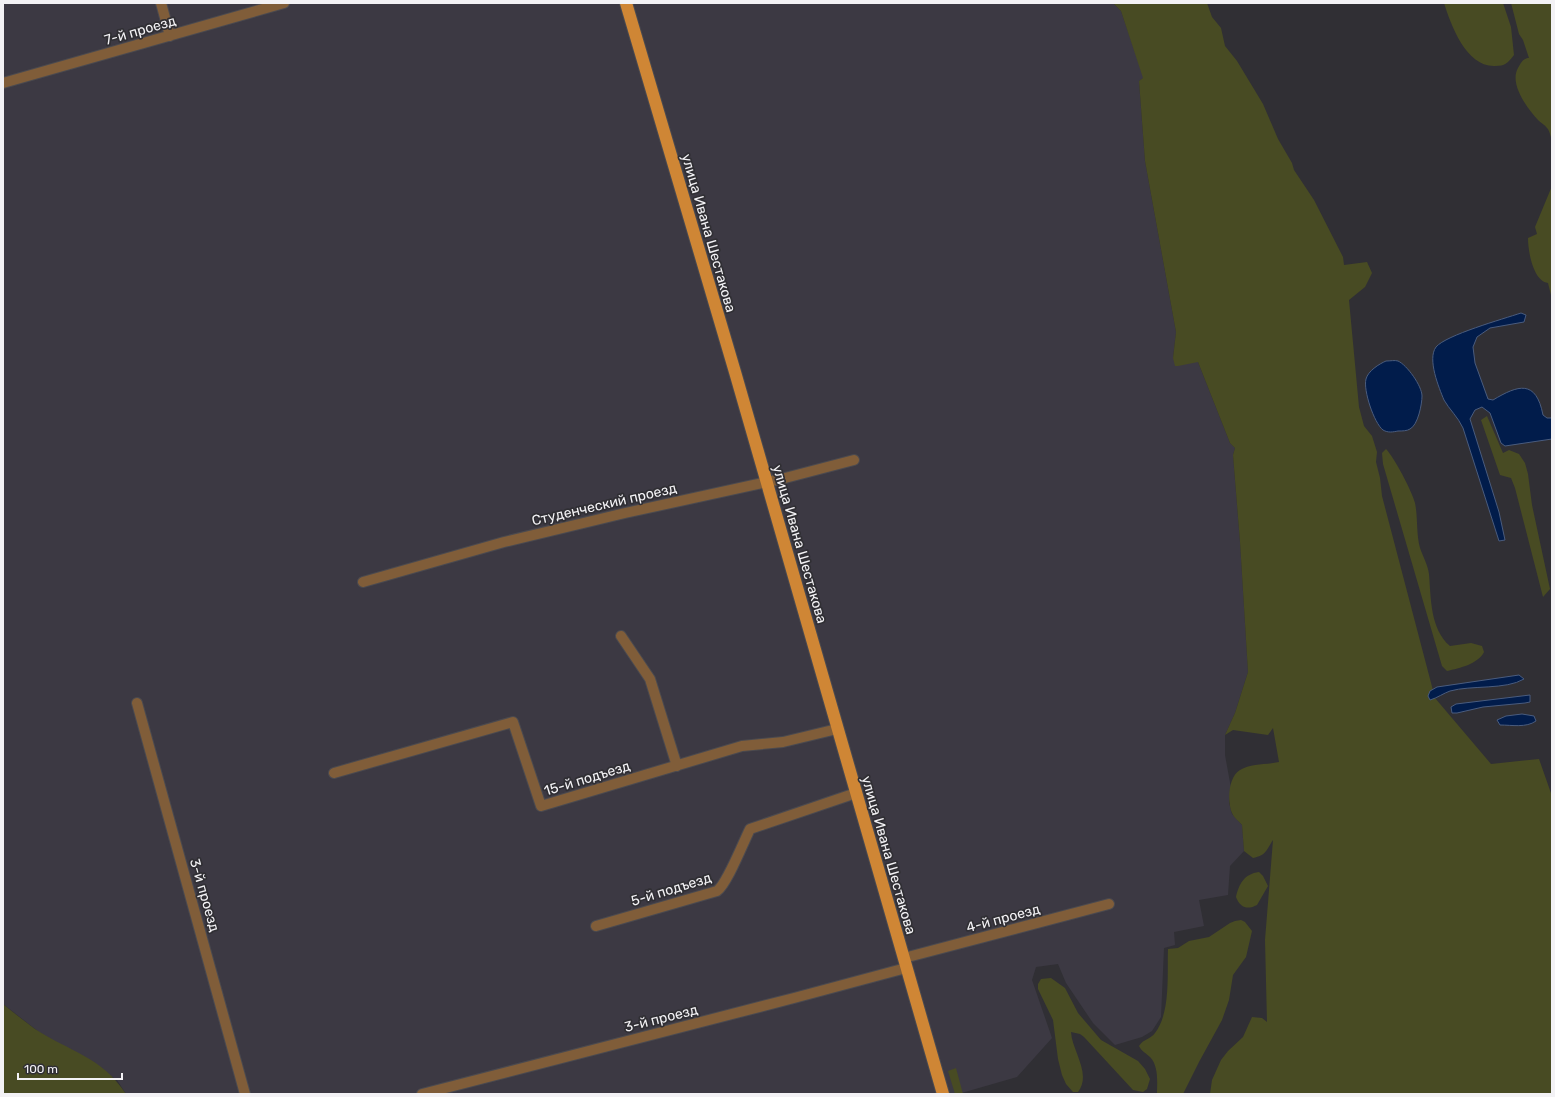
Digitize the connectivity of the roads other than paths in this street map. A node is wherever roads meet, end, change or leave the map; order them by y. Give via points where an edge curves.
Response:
1 (160, 3) edge
2 (284, 3) edge
3 (626, 3) edge
4 (170, 36) junction
5 (3, 83) edge
6 (854, 460) dead end
7 (766, 482) junction
8 (363, 582) dead end
9 (621, 636) dead end
10 (137, 703) dead end
11 (837, 728) junction
12 (677, 766) junction
13 (334, 773) dead end
14 (856, 793) junction
15 (1109, 904) dead end
16 (596, 926) dead end
17 (905, 963) junction
18 (245, 1094) edge
19 (422, 1094) edge
20 (943, 1094) edge

1 - 4 street
2 - 4 street, 7-й проезд
3 - 7 main road, улица Ивана Шестакова
4 - 5 street, 7-й проезд
6 - 7 street, Студенческий проезд
7 - 8 street, Студенческий проезд via 504,542
7 - 11 main road, улица Ивана Шестакова
9 - 12 street via 650,679
10 - 18 street, 3-й проезд
11 - 12 street, 15-й подъезд via 783,742 742,746
11 - 14 main road, улица Ивана Шестакова
12 - 13 street, 15-й подъезд via 541,806 513,722
14 - 16 street, 5-й подъезд via 750,829 724,885 717,891
14 - 17 main road, улица Ивана Шестакова
15 - 17 street, 4-й проезд
17 - 19 street, 3-й проезд via 787,1000
17 - 20 main road, улица Ивана Шестакова

